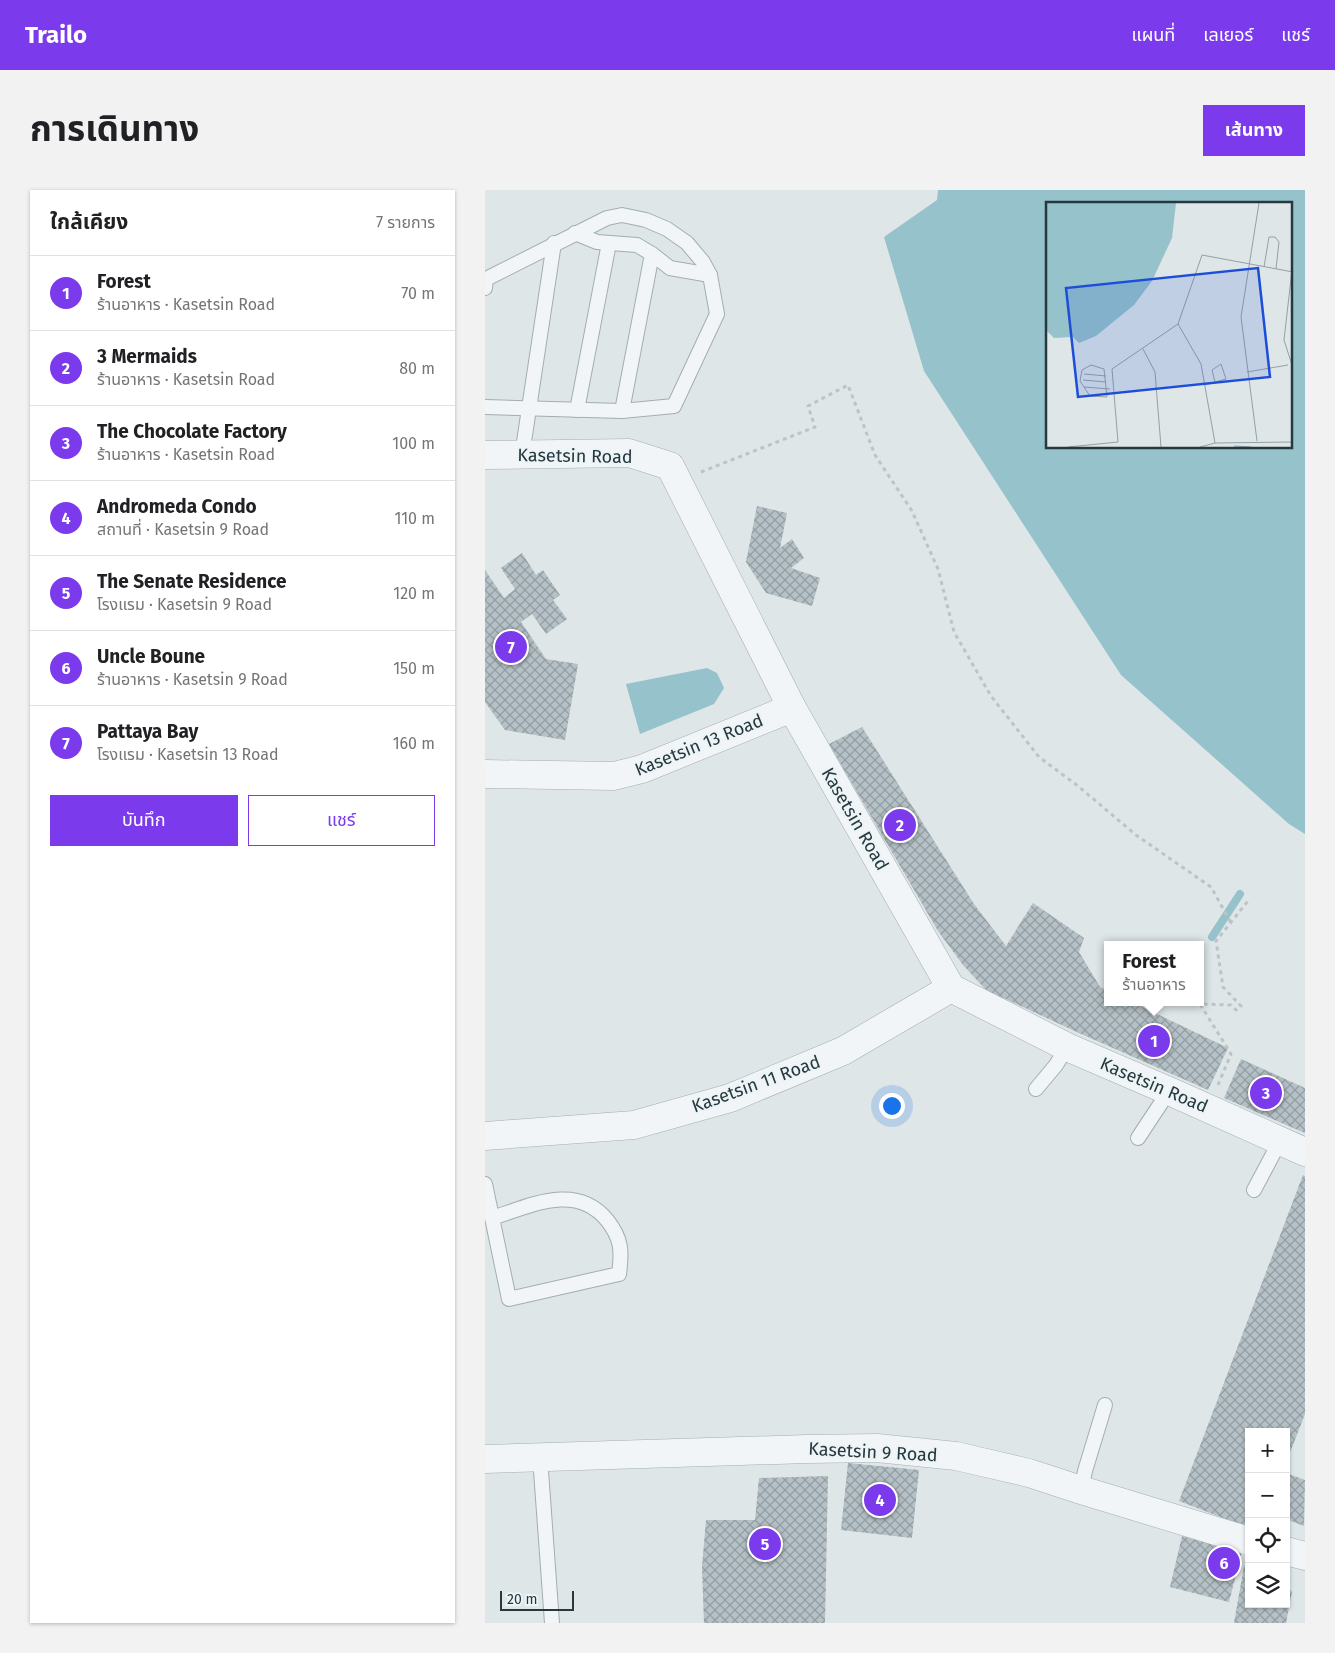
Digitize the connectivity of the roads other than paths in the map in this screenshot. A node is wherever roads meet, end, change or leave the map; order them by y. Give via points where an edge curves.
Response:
1 (575, 233) junction
2 (554, 243) junction
3 (609, 243) junction
4 (653, 254) junction
5 (710, 275) junction
6 (485, 288) edge
7 (485, 407) edge
8 (529, 408) junction
9 (577, 410) junction
10 (622, 412) junction
11 (485, 455) edge
12 (522, 455) junction
13 (792, 708) junction
14 (485, 774) edge
15 (951, 988) junction
16 (1067, 1047) junction
17 (1037, 1089) dead end
18 (1169, 1091) junction
19 (485, 1136) edge
20 (1138, 1138) dead end
21 (1280, 1141) junction
22 (1305, 1152) edge
23 (485, 1184) edge
24 (1254, 1190) dead end
25 (492, 1218) junction
26 (1105, 1405) dead end
27 (540, 1457) junction
28 (485, 1459) edge
29 (1081, 1490) junction
30 (1245, 1540) edge
31 (1290, 1552) edge
32 (1305, 1556) edge
33 (552, 1623) edge

1 - 2 lane
1 - 3 lane
1 - 5 lane via 607,218 623,215 646,220 667,229 687,244
2 - 6 lane via 486,279
2 - 8 lane
3 - 4 lane via 637,245
3 - 9 lane
4 - 5 lane via 670,268
4 - 10 lane
5 - 10 lane via 717,314 674,406
7 - 8 lane
8 - 9 lane
8 - 12 lane
9 - 10 lane
11 - 12 street, Kasetsin Road
12 - 13 street, Kasetsin Road via 629,453 670,466
13 - 14 street, Kasetsin 13 Road via 627,774
13 - 15 street, Kasetsin Road
15 - 16 street, Kasetsin Road
15 - 19 street, Kasetsin 11 Road via 843,1051 730,1098 634,1125
16 - 17 lane
16 - 18 street, Kasetsin Road
18 - 20 lane
18 - 21 street, Kasetsin Road
21 - 22 street, Kasetsin Road
21 - 24 lane
23 - 25 lane
25 - 25 lane via 509,1299 619,1274 622,1254 615,1230 600,1212 587,1203 563,1198 543,1201
26 - 29 lane
27 - 28 street, Kasetsin 9 Road
27 - 29 street, Kasetsin 9 Road via 877,1448 956,1456 1029,1473
27 - 33 lane
29 - 30 street, Kasetsin 9 Road
31 - 32 street

